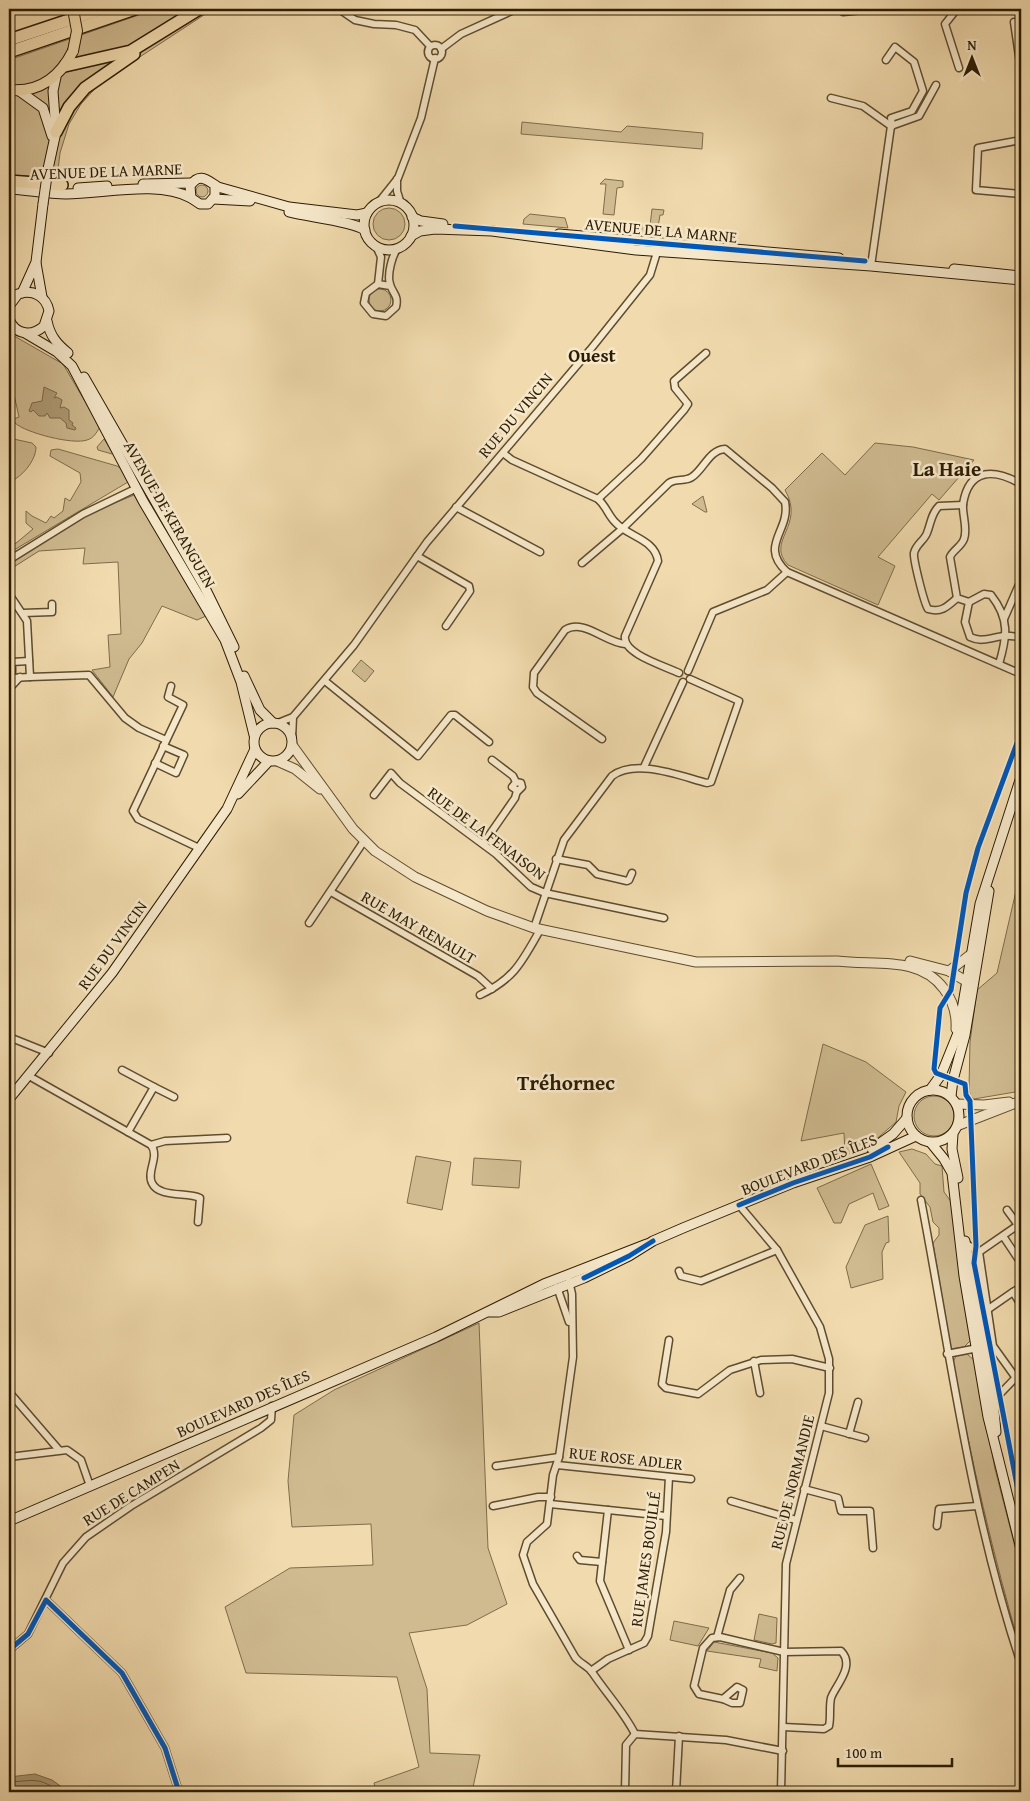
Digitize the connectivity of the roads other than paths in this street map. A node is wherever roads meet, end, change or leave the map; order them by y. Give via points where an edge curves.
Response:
1 (73, 9) edge
2 (102, 9) edge
3 (135, 9) edge
4 (199, 9) edge
5 (339, 9) edge
6 (516, 9) edge
7 (873, 9) edge
8 (957, 9) edge
9 (843, 12) dead end
10 (1014, 22) dead end
11 (9, 40) edge
12 (148, 42) junction
13 (430, 46) junction
14 (440, 49) junction
15 (9, 52) edge
16 (435, 58) junction
17 (886, 60) dead end
18 (65, 66) junction
19 (959, 68) dead end
20 (1021, 70) edge
21 (56, 77) junction
22 (936, 85) dead end
23 (13, 90) edge
24 (831, 98) dead end
25 (891, 126) junction
26 (56, 132) junction
27 (1021, 140) edge
28 (51, 151) junction
29 (9, 177) edge
30 (396, 179) junction
31 (9, 181) edge
32 (192, 183) junction
33 (62, 185) junction
34 (215, 186) junction
35 (91, 187) junction
36 (9, 189) edge
37 (21, 190) junction
38 (1021, 194) edge
39 (191, 198) junction
40 (213, 199) junction
41 (378, 203) junction
42 (401, 204) junction
43 (368, 213) junction
44 (412, 217) junction
45 (365, 230) junction
46 (411, 236) junction
47 (376, 246) junction
48 (658, 247) junction
49 (398, 248) junction
50 (36, 262) junction
51 (871, 264) junction
52 (1021, 276) edge
53 (1021, 280) edge
54 (378, 284) junction
55 (390, 286) junction
56 (22, 293) junction
57 (42, 297) junction
58 (10, 301) edge
59 (9, 319) edge
60 (47, 321) junction
61 (25, 333) junction
62 (706, 353) dead end
63 (503, 453) junction
64 (1021, 484) edge
65 (136, 488) junction
66 (598, 499) junction
67 (963, 505) junction
68 (456, 507) junction
69 (622, 529) junction
70 (540, 552) dead end
71 (417, 556) junction
72 (9, 560) edge
73 (582, 563) dead end
74 (787, 572) junction
75 (1021, 580) edge
76 (9, 594) edge
77 (957, 598) junction
78 (968, 602) junction
79 (52, 604) dead end
80 (22, 613) junction
81 (1004, 620) junction
82 (446, 626) dead end
83 (1007, 635) junction
84 (1021, 637) edge
85 (626, 644) junction
86 (29, 661) junction
87 (999, 664) junction
88 (688, 671) junction
89 (679, 673) junction
90 (1021, 674) edge
91 (30, 677) junction
92 (20, 678) junction
93 (690, 679) junction
94 (324, 681) junction
95 (682, 682) junction
96 (171, 686) dead end
97 (9, 689) edge
98 (293, 717) junction
99 (276, 723) junction
100 (254, 735) junction
101 (602, 739) dead end
102 (292, 742) junction
103 (489, 742) dead end
104 (165, 743) junction
105 (254, 749) junction
106 (492, 760) dead end
107 (273, 761) junction
108 (155, 764) junction
109 (644, 767) junction
110 (1021, 777) edge
111 (374, 796) dead end
112 (331, 800) junction
113 (231, 801) junction
114 (364, 841) junction
115 (483, 844) junction
116 (199, 848) junction
117 (556, 859) junction
118 (992, 871) junction
119 (632, 873) dead end
120 (330, 892) junction
121 (545, 893) junction
122 (664, 918) dead end
123 (309, 923) dead end
124 (537, 929) junction
125 (970, 955) junction
126 (882, 962) junction
127 (949, 971) junction
128 (966, 981) junction
129 (492, 989) junction
130 (480, 995) dead end
131 (970, 1000) junction
132 (9, 1037) edge
133 (954, 1044) junction
134 (49, 1053) junction
135 (122, 1070) dead end
136 (28, 1076) junction
137 (154, 1087) junction
138 (930, 1090) junction
139 (951, 1096) junction
140 (174, 1097) dead end
141 (9, 1099) edge
142 (1021, 1101) edge
143 (957, 1104) junction
144 (907, 1118) junction
145 (959, 1124) junction
146 (128, 1132) junction
147 (953, 1134) junction
148 (916, 1136) junction
149 (227, 1138) dead end
150 (931, 1143) junction
151 (151, 1145) junction
152 (849, 1162) junction
153 (921, 1200) dead end
154 (739, 1205) junction
155 (1007, 1210) dead end
156 (198, 1222) dead end
157 (1020, 1224) edge
158 (1003, 1236) junction
159 (965, 1243) junction
160 (647, 1244) junction
161 (777, 1250) junction
162 (978, 1252) junction
163 (968, 1263) junction
164 (1021, 1263) edge
165 (679, 1272) dead end
166 (567, 1274) junction
167 (557, 1278) junction
168 (570, 1284) junction
169 (1021, 1286) edge
170 (557, 1290) junction
171 (1013, 1292) junction
172 (1021, 1305) edge
173 (987, 1310) junction
174 (490, 1312) junction
175 (571, 1325) junction
176 (669, 1340) dead end
177 (978, 1348) junction
178 (947, 1354) junction
179 (754, 1361) junction
180 (830, 1368) junction
181 (1021, 1372) edge
182 (1016, 1378) junction
183 (990, 1387) junction
184 (9, 1392) edge
185 (1003, 1392) junction
186 (760, 1393) dead end
187 (989, 1399) junction
188 (858, 1402) dead end
189 (272, 1406) junction
190 (821, 1426) junction
191 (849, 1434) junction
192 (865, 1438) dead end
193 (59, 1450) junction
194 (9, 1457) edge
195 (559, 1457) junction
196 (557, 1465) junction
197 (496, 1466) dead end
198 (670, 1477) junction
199 (691, 1479) dead end
200 (90, 1486) junction
201 (804, 1489) junction
202 (550, 1501) junction
203 (731, 1501) dead end
204 (494, 1506) dead end
205 (976, 1506) junction
206 (608, 1510) junction
207 (666, 1516) junction
208 (796, 1520) junction
209 (9, 1521) edge
210 (937, 1526) dead end
211 (873, 1548) dead end
212 (1021, 1549) edge
213 (577, 1556) dead end
214 (602, 1562) junction
215 (740, 1578) dead end
216 (46, 1600) junction
217 (717, 1638) junction
218 (9, 1650) edge
219 (629, 1650) junction
220 (784, 1652) junction
221 (1021, 1664) edge
222 (592, 1671) junction
223 (723, 1699) dead end
224 (783, 1727) junction
225 (635, 1734) junction
226 (679, 1736) junction
227 (782, 1751) junction
228 (179, 1792) edge
229 (625, 1792) edge
230 (676, 1792) edge
231 (781, 1792) edge

1 - 18 main road, bridge via 76,31 73,51
2 - 11 highway
3 - 15 highway
4 - 12 highway
5 - 13 street via 355,20 415,30
6 - 14 street via 461,34
7 - 9 street
8 - 19 street via 945,24
10 - 20 street
12 - 18 highway via 115,56 82,60
12 - 26 highway via 142,50 85,88 69,107
13 - 14 street via 437,45
13 - 16 street via 428,54
14 - 16 street via 441,54
16 - 30 street via 421,118
17 - 25 street via 895,47 914,62 923,91 912,111 892,118
18 - 21 main road
21 - 23 main road via 37,87
21 - 26 main road
22 - 25 street via 919,116
23 - 28 main road via 43,108 52,134
24 - 25 street via 863,106
25 - 51 street
26 - 28 main road
27 - 38 street via 978,148 976,190
28 - 50 main road, bridge
29 - 33 main road
30 - 41 street
30 - 42 street
31 - 33 highway
32 - 34 main road via 203,178 211,180
32 - 35 main road, AVENUE DE LA MARNE
32 - 39 main road via 189,190
33 - 35 main road
34 - 40 main road
34 - 43 main road via 303,209 357,215
35 - 37 main road, AVENUE DE LA MARNE
36 - 37 main road, AVENUE DE LA MARNE
37 - 39 main road, AVENUE DE LA MARNE via 65,194 159,190
39 - 40 main road via 200,204 208,204
40 - 45 main road via 250,201
41 - 42 main road via 390,200
41 - 43 main road
42 - 44 main road
43 - 45 main road
44 - 46 main road via 414,230
44 - 48 main road, AVENUE DE LA MARNE via 434,224
45 - 47 main road
46 - 48 main road, AVENUE DE LA MARNE via 435,229
46 - 49 main road
47 - 49 main road
47 - 54 street via 380,257
48 - 51 main road, AVENUE DE LA MARNE
48 - 63 street, RUE DU VINCIN via 650,275
49 - 55 street via 393,258
50 - 56 main road
50 - 57 main road, AVENUE DE KERANGUEN
51 - 52 main road, AVENUE DE LA MARNE
51 - 53 main road, AVENUE DE LA MARNE
54 - 55 street
54 - 55 street via 369,288 364,298 366,308 377,316 386,316 396,307 397,296
56 - 57 main road via 32,292
56 - 58 main road
57 - 60 main road, AVENUE DE KERANGUEN via 48,306
59 - 61 main road, AVENUE DE KERANGUEN via 14,328
60 - 61 main road via 36,332
60 - 99 main road, AVENUE DE KERANGUEN via 51,336 72,356 204,586 230,636 260,710
61 - 65 main road, AVENUE DE KERANGUEN via 57,352 72,366
62 - 66 street via 674,381 675,388 688,404 684,410 641,459
63 - 66 street
63 - 68 street, RUE DU VINCIN
64 - 67 street via 999,475 988,473 978,476 971,483
65 - 72 street via 83,514
65 - 100 main road, AVENUE DE KERANGUEN via 225,640 241,682
66 - 69 street
67 - 77 street via 965,537 950,557
67 - 77 street via 939,506 914,553 922,598 928,609 944,609
68 - 70 street
68 - 71 street, RUE DU VINCIN
69 - 73 street
69 - 74 street via 669,483 692,477 716,451 725,449 785,502 786,519 776,538 774,552
69 - 85 street via 652,546 658,561 625,636
71 - 82 street via 469,586 470,591
71 - 94 street, RUE DU VINCIN via 354,645
74 - 87 street
74 - 88 street via 768,590 713,612
75 - 81 street
76 - 80 street
77 - 78 street
78 - 81 street via 984,594 991,595
78 - 83 street via 965,622 970,637 989,640
79 - 80 street via 52,612
80 - 86 street via 27,621
81 - 83 street
83 - 84 street
83 - 87 street
85 - 89 street via 632,652
85 - 101 street via 618,644 581,627 569,627 539,666 533,680 537,693
86 - 91 street
86 - 92 street via 12,662 12,678
87 - 90 street
88 - 89 street
88 - 93 street
89 - 95 street
91 - 92 street
91 - 104 street via 89,675 125,718
92 - 97 street
93 - 95 street
93 - 109 street via 739,701 712,782
94 - 98 street, RUE DU VINCIN
94 - 103 street via 417,755 451,715
95 - 109 street
96 - 104 street via 168,697 183,705
98 - 99 street, RUE DU VINCIN
98 - 102 street
99 - 100 main road via 262,726
99 - 102 main road via 286,728
100 - 105 main road
102 - 107 main road via 287,755
102 - 112 main road
104 - 108 street
104 - 108 street via 184,755 176,773
105 - 107 main road
105 - 113 main road, RUE DU VINCIN
106 - 115 street via 513,776 516,782 512,787 517,791
107 - 112 main road via 295,768
107 - 113 main road, RUE DU VINCIN
108 - 116 street via 135,806 134,815
109 - 117 street via 619,772 607,781 568,833
110 - 118 main road
111 - 115 street, RUE DE LA FENAISON via 392,771 400,784
112 - 114 main road
113 - 116 main road, RUE DU VINCIN
114 - 120 street
114 - 124 main road via 389,862 416,877 487,911
115 - 121 street, RUE DE LA FENAISON via 531,887
116 - 134 main road, RUE DU VINCIN via 112,974
117 - 119 street via 588,865 597,874 627,880
117 - 121 street
118 - 125 main road via 980,904
118 - 131 main road
120 - 123 street
120 - 129 street, RUE MAY RENAULT via 478,976
121 - 122 street, RUE DE LA FENAISON
121 - 124 street
124 - 126 main road via 696,962 837,962 856,958
124 - 129 street via 518,967 507,980
125 - 127 main road
125 - 128 main road
126 - 127 main road via 907,960
126 - 133 main road via 915,968 941,985 955,1010
127 - 128 main road
128 - 131 main road
128 - 133 main road
129 - 130 street
131 - 139 main road
132 - 134 street
133 - 138 main road via 941,1075
134 - 136 main road, RUE DU VINCIN
135 - 137 street
136 - 141 main road, RUE DU VINCIN
136 - 146 street
137 - 140 street
137 - 146 street
138 - 139 main road
138 - 144 main road via 911,1102
139 - 143 main road
142 - 143 main road via 994,1105
142 - 145 main road
143 - 145 main road
144 - 148 main road
144 - 152 main road, BOULEVARD DES ÎLES via 886,1140
145 - 147 main road
146 - 151 street
147 - 150 main road
147 - 159 main road via 952,1150 960,1184
148 - 150 main road
148 - 152 main road, BOULEVARD DES ÎLES via 870,1157
149 - 151 street via 165,1141
150 - 177 main road via 952,1173 964,1276
151 - 156 street via 154,1150 150,1178 153,1186 160,1191 200,1198
152 - 154 main road, BOULEVARD DES ÎLES
153 - 178 street
154 - 160 main road, BOULEVARD DES ÎLES
154 - 161 street, RUE DE NORMANDIE
155 - 157 street
157 - 158 street
158 - 162 street
158 - 164 street
159 - 162 street
159 - 163 main road
160 - 166 main road, BOULEVARD DES ÎLES
160 - 168 main road, BOULEVARD DES ÎLES
161 - 165 street via 701,1281 681,1276
161 - 180 street, RUE DE NORMANDIE via 820,1327
162 - 163 street via 977,1257
162 - 173 street
163 - 183 main road
166 - 167 main road, BOULEVARD DES ÎLES
166 - 168 street
167 - 170 street
167 - 174 main road, BOULEVARD DES ÎLES
168 - 170 main road, BOULEVARD DES ÎLES
168 - 175 street
169 - 171 street
170 - 174 main road, BOULEVARD DES ÎLES via 499,1312
170 - 175 street
171 - 172 street
171 - 173 street
173 - 182 street via 993,1346
174 - 189 main road, BOULEVARD DES ÎLES
175 - 195 street via 573,1357
176 - 179 street via 661,1378 666,1388 698,1394 730,1370
177 - 178 street
177 - 187 main road
178 - 205 street
179 - 180 street via 792,1360
179 - 186 street
180 - 190 street, RUE DE NORMANDIE via 829,1393
181 - 182 street
182 - 185 street
183 - 185 street
183 - 187 main road
184 - 193 street
185 - 187 street
187 - 212 main road via 996,1445
188 - 191 street
189 - 200 main road, BOULEVARD DES ÎLES
189 - 216 street, RUE DE CAMPEN via 270,1420 261,1428 131,1506 86,1537 63,1563
190 - 191 street
190 - 201 street, RUE DE NORMANDIE
191 - 192 street
193 - 194 street
193 - 200 street via 67,1450 81,1460
195 - 196 street
195 - 197 street
196 - 198 street, RUE ROSE ADLER
196 - 202 street
198 - 199 street, RUE ROSE ADLER
198 - 207 street, RUE JAMES BOUILLÉ
200 - 209 main road, BOULEVARD DES ÎLES
201 - 208 street, RUE DE NORMANDIE
201 - 211 street via 838,1498 841,1511 870,1511
202 - 204 street via 538,1497
202 - 206 street
202 - 222 street via 546,1526 527,1542 523,1555 533,1584 574,1657
203 - 208 street
205 - 210 street via 939,1509
205 - 221 street
206 - 207 street
206 - 214 street
207 - 219 street, RUE JAMES BOUILLÉ via 659,1580 648,1636 644,1643
208 - 220 street, RUE DE NORMANDIE via 786,1564
213 - 214 street via 580,1560
214 - 219 street via 600,1581
215 - 217 street via 730,1590
216 - 218 street, RUE DE CAMPEN via 28,1634
216 - 228 street via 122,1673 165,1748
217 - 220 street
217 - 223 street via 710,1640 704,1648 694,1686 699,1694
219 - 222 street, RUE JAMES BOUILLÉ via 608,1659
220 - 224 street, RUE DE NORMANDIE
220 - 224 street via 838,1650 845,1657 843,1680 831,1699 828,1727
222 - 225 street via 594,1679 618,1706
224 - 227 street, RUE DE NORMANDIE
225 - 226 street
225 - 229 street via 626,1745
226 - 227 street via 726,1740
226 - 230 street
227 - 231 street, RUE DE NORMANDIE

